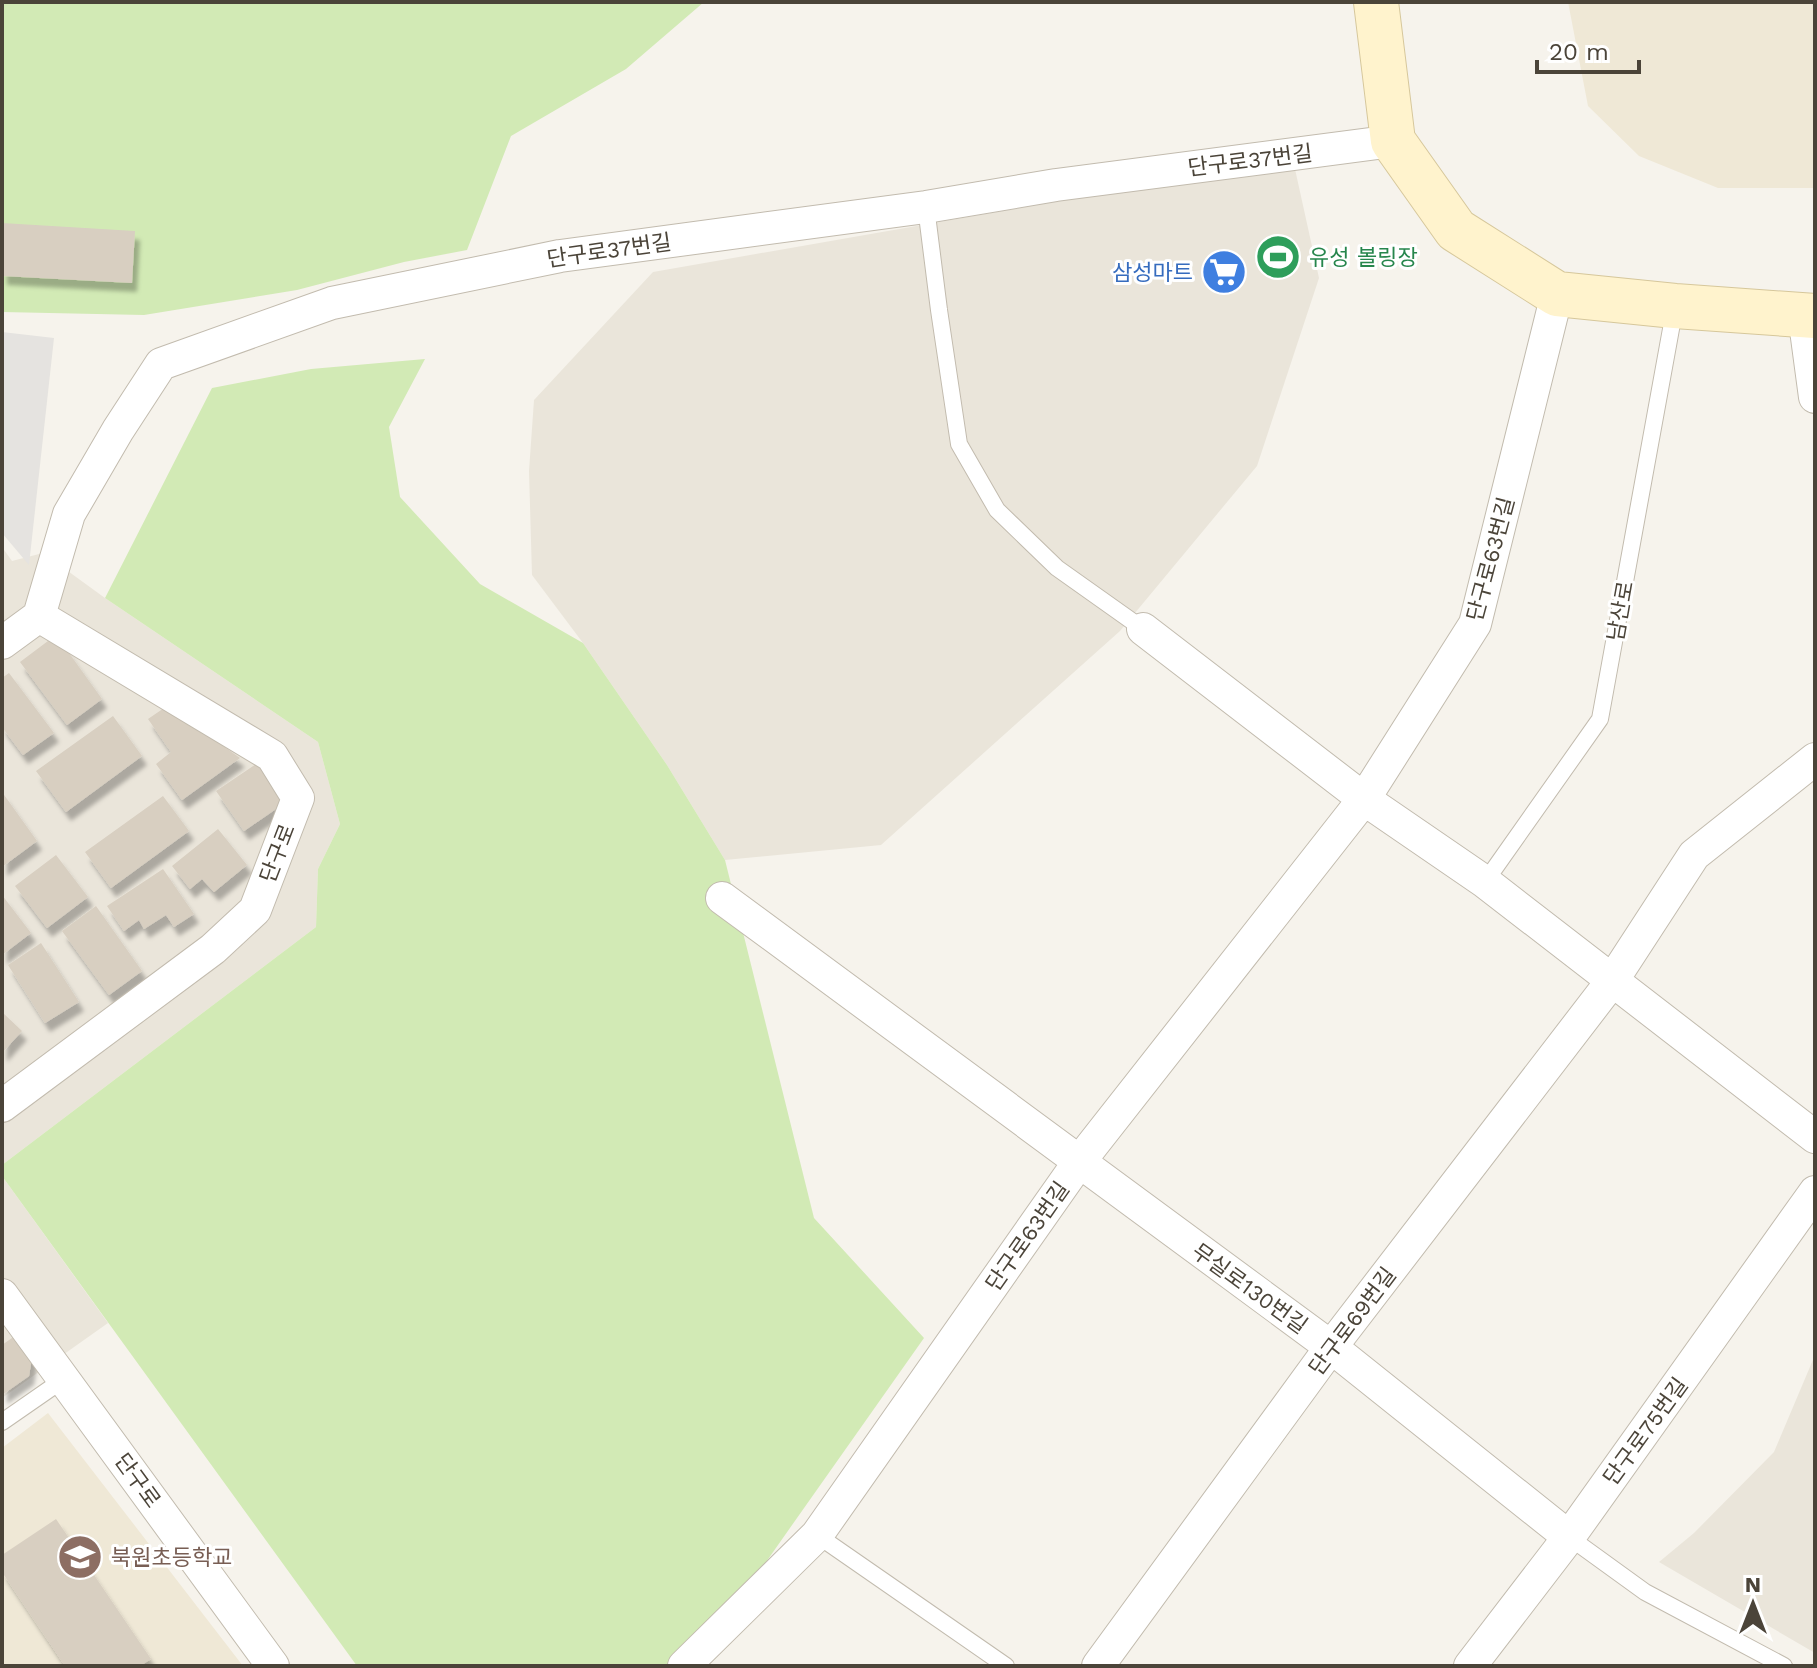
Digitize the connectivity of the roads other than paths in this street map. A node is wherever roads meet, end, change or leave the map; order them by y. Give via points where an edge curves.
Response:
1 (1376, 2) edge
2 (1393, 141) junction
3 (926, 207) junction
4 (1557, 294) junction
5 (1675, 306) junction
6 (1810, 316) edge
7 (1815, 397) edge
8 (39, 616) junction
9 (1143, 629) joint
10 (2, 643) edge
11 (1815, 759) edge
12 (1364, 799) junction
13 (1485, 882) junction
14 (722, 898) dead end
15 (1612, 981) junction
16 (2, 1106) edge
17 (1815, 1137) edge
18 (1079, 1162) junction
19 (1815, 1192) edge
20 (2, 1295) edge
21 (1331, 1347) junction
22 (64, 1379) junction
23 (2, 1422) edge
24 (817, 1535) junction
25 (1569, 1537) junction
26 (273, 1666) edge
27 (684, 1666) edge
28 (1006, 1666) edge
29 (1098, 1666) edge
30 (1470, 1666) edge
31 (1784, 1666) edge

1 - 2 street
2 - 3 street, 단구로37번길
2 - 4 street via 1456,230
3 - 8 street, 단구로37번길 via 560,256 378,293 332,303 161,364 69,514
3 - 9 lane via 959,444 997,510 1057,568
4 - 5 street
4 - 12 street, 단구로63번길 via 1475,624
5 - 6 street
5 - 13 lane, 남산로 via 1600,719
6 - 7 street
8 - 10 street
8 - 16 street, 단구로 via 272,756 298,798 255,910 213,949
9 - 12 street
11 - 15 street, 단구로69번길 via 1694,855
12 - 13 street
12 - 18 street, 단구로63번길
13 - 15 street
14 - 18 street, 무실로130번길
15 - 17 street
15 - 21 street, 단구로69번길
18 - 21 street, 무실로130번길
18 - 24 street, 단구로63번길
19 - 25 street, 단구로75번길
20 - 22 street, 단구로
21 - 25 street, 무실로130번길
21 - 29 street, 단구로69번길
22 - 23 lane
22 - 26 street, 단구로
24 - 27 street, 단구로63번길
24 - 28 lane
25 - 30 street, 단구로75번길
25 - 31 lane, 무실로130번길 via 1645,1592

